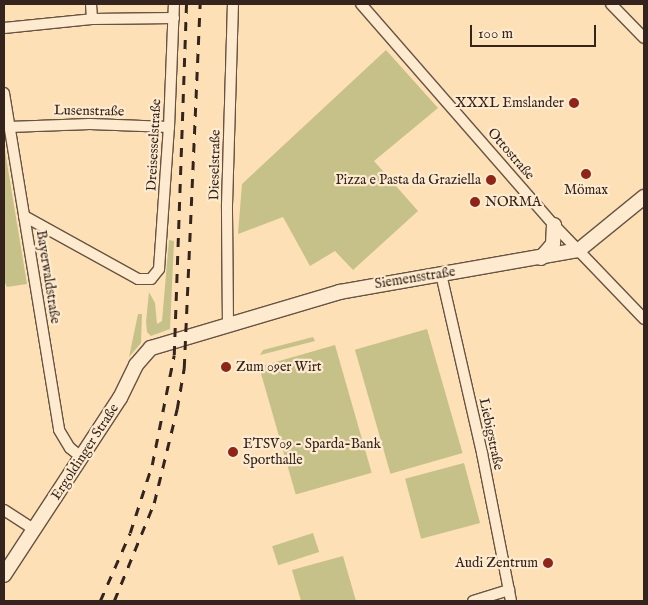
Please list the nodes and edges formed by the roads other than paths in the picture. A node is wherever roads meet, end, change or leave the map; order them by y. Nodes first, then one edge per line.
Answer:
1 (91, 4) edge
2 (174, 4) edge
3 (233, 4) edge
4 (361, 4) edge
5 (611, 4) edge
6 (174, 18) junction
7 (92, 19) junction
8 (4, 28) edge
9 (644, 38) edge
10 (4, 93) edge
11 (9, 126) junction
12 (170, 127) junction
13 (644, 196) edge
14 (24, 216) junction
15 (554, 225) junction
16 (579, 250) junction
17 (541, 258) junction
18 (441, 274) junction
19 (644, 319) edge
20 (228, 326) junction
21 (173, 340) joint
22 (81, 457) junction
23 (4, 510) edge
24 (34, 529) junction
25 (5, 570) edge
26 (508, 590) junction
27 (474, 601) edge
28 (511, 601) edge

1 - 7 street
2 - 6 street, Dreisesselstraße
3 - 20 street, Dieselstraße
4 - 15 street, Ottostraße
5 - 9 street
6 - 7 street
6 - 12 street, Dreisesselstraße
7 - 8 street
10 - 11 street, Bayerwaldstraße
11 - 12 street, Lusenstraße
11 - 14 street, Bayerwaldstraße
12 - 14 street, Dreisesselstraße
13 - 16 main road, Siemensstraße
14 - 22 street, Bayerwaldstraße
15 - 16 street, Ottostraße
15 - 17 main road
16 - 17 main road, Siemensstraße
16 - 19 street, Ottostraße
17 - 18 main road, Siemensstraße
18 - 20 main road, Siemensstraße
18 - 26 street, Liebigstraße
20 - 21 main road, Siemensstraße
21 - 22 main road, Ergoldinger Straße
22 - 24 main road, Ergoldinger Straße
23 - 24 street
24 - 25 main road, Ergoldinger Straße
26 - 27 street
26 - 28 street, Liebigstraße

